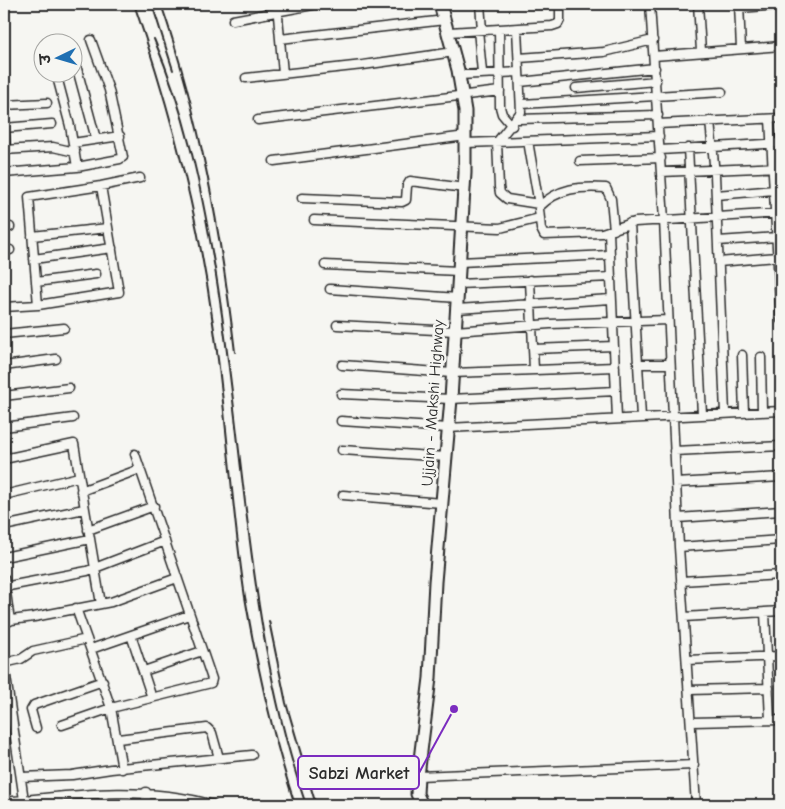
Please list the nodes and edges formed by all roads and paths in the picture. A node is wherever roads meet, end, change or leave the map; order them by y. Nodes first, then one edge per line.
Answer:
1 (277, 4) edge
2 (318, 4) edge
3 (440, 4) edge
4 (480, 4) edge
5 (560, 4) edge
6 (650, 4) edge
7 (698, 4) edge
8 (781, 5) edge
9 (739, 6) edge
10 (278, 13) junction
11 (233, 20) dead end
12 (445, 20) junction
13 (517, 28) junction
14 (499, 29) junction
15 (480, 30) junction
16 (449, 32) junction
17 (280, 39) junction
18 (91, 40) dead end
19 (653, 40) junction
20 (781, 46) edge
21 (741, 49) junction
22 (701, 51) junction
23 (454, 52) junction
24 (654, 56) junction
25 (519, 58) junction
26 (655, 68) junction
27 (482, 72) junction
28 (500, 72) junction
29 (519, 72) junction
30 (283, 74) junction
31 (459, 75) junction
32 (246, 78) dead end
33 (656, 81) junction
34 (58, 82) edge
35 (81, 82) edge
36 (520, 82) junction
37 (576, 88) dead end
38 (500, 91) junction
39 (722, 92) dead end
40 (462, 94) junction
41 (657, 97) junction
42 (47, 103) dead end
43 (522, 104) junction
44 (4, 105) edge
45 (658, 115) junction
46 (770, 118) junction
47 (781, 118) edge
48 (518, 119) junction
49 (258, 120) dead end
50 (710, 121) junction
51 (52, 124) dead end
52 (658, 124) junction
53 (512, 126) junction
54 (4, 127) edge
55 (120, 136) junction
56 (659, 136) junction
57 (96, 139) junction
58 (466, 139) junction
59 (528, 141) junction
60 (497, 142) junction
61 (73, 143) junction
62 (781, 143) edge
63 (772, 144) junction
64 (712, 147) junction
65 (688, 148) junction
66 (5, 150) edge
67 (75, 152) junction
68 (660, 154) junction
69 (274, 161) dead end
70 (580, 161) dead end
71 (77, 167) junction
72 (778, 168) edge
73 (714, 169) junction
74 (689, 171) junction
75 (661, 172) junction
76 (4, 173) edge
77 (140, 178) dead end
78 (101, 186) junction
79 (465, 188) junction
80 (775, 190) junction
81 (716, 194) junction
82 (302, 198) dead end
83 (539, 206) junction
84 (779, 213) edge
85 (540, 218) junction
86 (716, 218) junction
87 (692, 219) junction
88 (314, 220) dead end
89 (664, 220) junction
90 (630, 223) junction
91 (108, 228) junction
92 (462, 228) junction
93 (611, 231) junction
94 (32, 236) junction
95 (777, 236) junction
96 (718, 241) junction
97 (112, 248) junction
98 (609, 255) junction
99 (777, 257) junction
100 (34, 259) junction
101 (719, 262) junction
102 (325, 265) dead end
103 (459, 266) junction
104 (96, 274) dead end
105 (611, 277) junction
106 (530, 280) junction
107 (36, 282) junction
108 (459, 284) junction
109 (330, 289) dead end
110 (611, 299) junction
111 (457, 304) junction
112 (531, 304) junction
113 (38, 305) junction
114 (4, 307) edge
115 (668, 320) junction
116 (781, 320) edge
117 (635, 321) junction
118 (613, 322) junction
119 (336, 325) dead end
120 (532, 325) junction
121 (64, 328) dead end
122 (455, 331) junction
123 (4, 334) edge
124 (614, 346) junction
125 (533, 349) junction
126 (742, 355) dead end
127 (761, 357) dead end
128 (56, 359) dead end
129 (638, 364) junction
130 (670, 364) junction
131 (342, 365) dead end
132 (4, 366) edge
133 (615, 367) junction
134 (534, 370) junction
135 (452, 373) junction
136 (69, 388) dead end
137 (616, 391) junction
138 (341, 394) dead end
139 (4, 396) edge
140 (451, 399) junction
141 (781, 411) edge
142 (762, 412) junction
143 (744, 413) junction
144 (702, 414) junction
145 (726, 414) junction
146 (672, 415) junction
147 (641, 417) junction
148 (73, 418) dead end
149 (617, 418) junction
150 (341, 421) dead end
151 (4, 427) edge
152 (448, 428) junction
153 (4, 438) edge
154 (781, 446) edge
155 (342, 450) dead end
156 (674, 451) junction
157 (135, 454) dead end
158 (446, 457) junction
159 (5, 459) edge
160 (140, 469) junction
161 (80, 477) junction
162 (781, 477) edge
163 (676, 483) junction
164 (81, 491) junction
165 (4, 495) edge
166 (343, 495) dead end
167 (442, 503) junction
168 (154, 506) junction
169 (84, 509) junction
170 (781, 511) edge
171 (678, 518) junction
172 (4, 526) edge
173 (88, 530) junction
174 (90, 539) junction
175 (781, 540) edge
176 (166, 542) junction
177 (679, 547) junction
178 (4, 557) edge
179 (95, 568) junction
180 (781, 575) edge
181 (4, 578) edge
182 (177, 578) junction
183 (682, 581) junction
184 (5, 587) edge
185 (101, 604) junction
186 (76, 608) junction
187 (781, 611) edge
188 (765, 612) junction
189 (189, 614) junction
190 (684, 616) junction
191 (7, 621) edge
192 (131, 635) junction
193 (87, 639) junction
194 (91, 649) junction
195 (202, 650) junction
196 (781, 656) edge
197 (768, 658) junction
198 (687, 660) junction
199 (4, 663) edge
200 (144, 671) junction
201 (103, 681) junction
202 (769, 688) junction
203 (689, 690) junction
204 (152, 698) junction
205 (111, 708) junction
206 (8, 716) edge
207 (770, 720) junction
208 (781, 720) edge
209 (692, 722) junction
210 (62, 725) dead end
211 (36, 728) dead end
212 (118, 739) junction
213 (252, 756) dead end
214 (219, 758) junction
215 (694, 766) junction
216 (122, 769) junction
217 (21, 776) junction
218 (418, 776) junction
219 (146, 792) junction
220 (102, 795) junction
221 (24, 800) junction
222 (4, 802) edge
223 (38, 802) edge
224 (188, 802) edge
225 (104, 805) edge
226 (146, 805) edge
227 (213, 805) edge
228 (422, 805) edge
229 (696, 805) edge

1 - 10 street
2 - 10 street
3 - 12 main road, Ujjain - Makshi Highway
4 - 15 street
5 - 13 street
6 - 19 street
7 - 22 street
8 - 9 street
9 - 21 street
10 - 11 street
10 - 17 street
12 - 16 main road, Ujjain - Makshi Highway
12 - 17 street
13 - 14 street
13 - 25 street
14 - 15 street
14 - 28 street
15 - 16 street
15 - 27 street
16 - 23 main road, Ujjain - Makshi Highway
17 - 30 street
18 - 55 street
19 - 24 street
19 - 25 street
20 - 21 street
21 - 22 street
22 - 24 street
23 - 30 street
23 - 31 main road, Ujjain - Makshi Highway
24 - 26 street
25 - 29 street
26 - 33 street
26 - 36 street
27 - 28 street
27 - 31 street
28 - 29 street
28 - 38 street
29 - 36 street
30 - 32 street
31 - 40 main road, Ujjain - Makshi Highway
33 - 37 street
33 - 41 street
34 - 61 street
35 - 57 street
36 - 43 street
38 - 40 street
38 - 53 street
39 - 41 street
40 - 49 street
40 - 58 main road, Ujjain - Makshi Highway
41 - 43 street
41 - 45 street
42 - 44 street
43 - 48 street
45 - 48 street
45 - 52 street
46 - 47 street
46 - 50 street
46 - 63 street
48 - 53 street
50 - 52 street
50 - 64 street
51 - 54 street
52 - 56 street
53 - 60 street
54 - 66 street
55 - 57 street
55 - 71 street
56 - 59 street
56 - 68 street
57 - 61 street
58 - 60 street
58 - 69 street
58 - 79 main road, Ujjain - Makshi Highway
59 - 60 street
59 - 83 street
60 - 83 street
61 - 67 street
62 - 63 street
63 - 64 street
63 - 72 street
64 - 65 street
64 - 73 street
65 - 68 street
65 - 74 street
66 - 67 street
67 - 71 street
68 - 70 street
68 - 75 street
71 - 76 street
72 - 73 street
72 - 80 street
73 - 74 street
73 - 81 street
74 - 75 street
74 - 87 street
75 - 89 street
77 - 78 street
78 - 91 street
78 - 94 street
79 - 82 street
79 - 92 main road, Ujjain - Makshi Highway
80 - 81 street
80 - 84 street
81 - 86 street
83 - 85 street
83 - 93 street
84 - 86 street
84 - 95 street
85 - 92 street
85 - 93 street
86 - 87 street
86 - 96 street
87 - 89 street
87 - 144 street
88 - 92 street
89 - 90 street
89 - 115 street
90 - 93 street
90 - 117 street
91 - 94 street
91 - 97 street
92 - 103 main road, Ujjain - Makshi Highway
93 - 98 street
94 - 100 street
95 - 96 street
95 - 99 street
96 - 101 street
97 - 100 street
97 - 113 street
98 - 103 street
98 - 105 street
99 - 101 street
99 - 116 street
100 - 107 street
101 - 145 street
102 - 103 street
103 - 108 main road, Ujjain - Makshi Highway
104 - 107 street
105 - 106 street
105 - 110 street
106 - 108 street
106 - 112 street
107 - 113 street
108 - 111 main road, Ujjain - Makshi Highway
109 - 111 street
110 - 112 street
110 - 118 street
111 - 112 street
111 - 122 main road, Ujjain - Makshi Highway
112 - 120 street
113 - 114 street
115 - 117 street
115 - 130 street
117 - 118 street
117 - 129 street
118 - 120 street
118 - 124 street
119 - 122 street
120 - 122 street
120 - 125 street
121 - 123 street
122 - 135 main road, Ujjain - Makshi Highway
124 - 125 street
124 - 133 street
125 - 134 street
126 - 143 street
127 - 142 street
128 - 132 street
129 - 130 street
129 - 147 street
130 - 146 street
131 - 135 street
133 - 134 street
133 - 137 street
134 - 135 street
135 - 140 main road, Ujjain - Makshi Highway
136 - 139 street
137 - 140 street
137 - 149 street
138 - 140 street
140 - 152 main road, Ujjain - Makshi Highway
141 - 142 street
142 - 143 street
143 - 145 street
144 - 145 street
144 - 146 street
146 - 147 street
146 - 156 street
147 - 149 street
148 - 151 street
149 - 152 street
150 - 152 street
152 - 158 main road, Ujjain - Makshi Highway
153 - 159 street
154 - 156 street
155 - 158 street
156 - 163 street
157 - 160 street
158 - 167 main road, Ujjain - Makshi Highway
159 - 161 street
160 - 164 street
160 - 168 street
161 - 164 street
161 - 165 street
162 - 163 street
163 - 171 street
164 - 169 street
166 - 167 street
167 - 218 main road, Ujjain - Makshi Highway
168 - 173 street
168 - 176 street
169 - 172 street
169 - 173 street
170 - 171 street
171 - 177 street
173 - 174 street
174 - 178 street
174 - 179 street
175 - 177 street
176 - 179 street
176 - 182 street
177 - 183 street
179 - 184 street
179 - 185 street
180 - 183 street
181 - 184 street
182 - 185 street
182 - 189 street
183 - 190 street
184 - 191 street
185 - 186 street
186 - 191 street
186 - 193 street
187 - 188 street
188 - 190 street
188 - 197 street
189 - 192 street
189 - 195 street
190 - 198 street
192 - 194 street
192 - 200 street
193 - 194 street
193 - 199 street
194 - 201 street
195 - 200 street
195 - 204 street
196 - 197 street
197 - 198 street
197 - 202 street
198 - 203 street
199 - 206 street
200 - 204 street
201 - 205 street
201 - 211 street
202 - 203 street
202 - 207 street
203 - 209 street
204 - 205 street
205 - 210 street
205 - 212 street
206 - 217 street
207 - 208 street
207 - 209 street
209 - 215 street
212 - 214 street
212 - 216 street
213 - 214 street
214 - 216 street
215 - 218 street
215 - 229 street
216 - 217 street
217 - 221 street
218 - 228 main road, Ujjain - Makshi Highway
219 - 220 street
219 - 224 street
219 - 226 street
220 - 223 street
220 - 225 street
221 - 222 street
221 - 223 street
224 - 227 street

